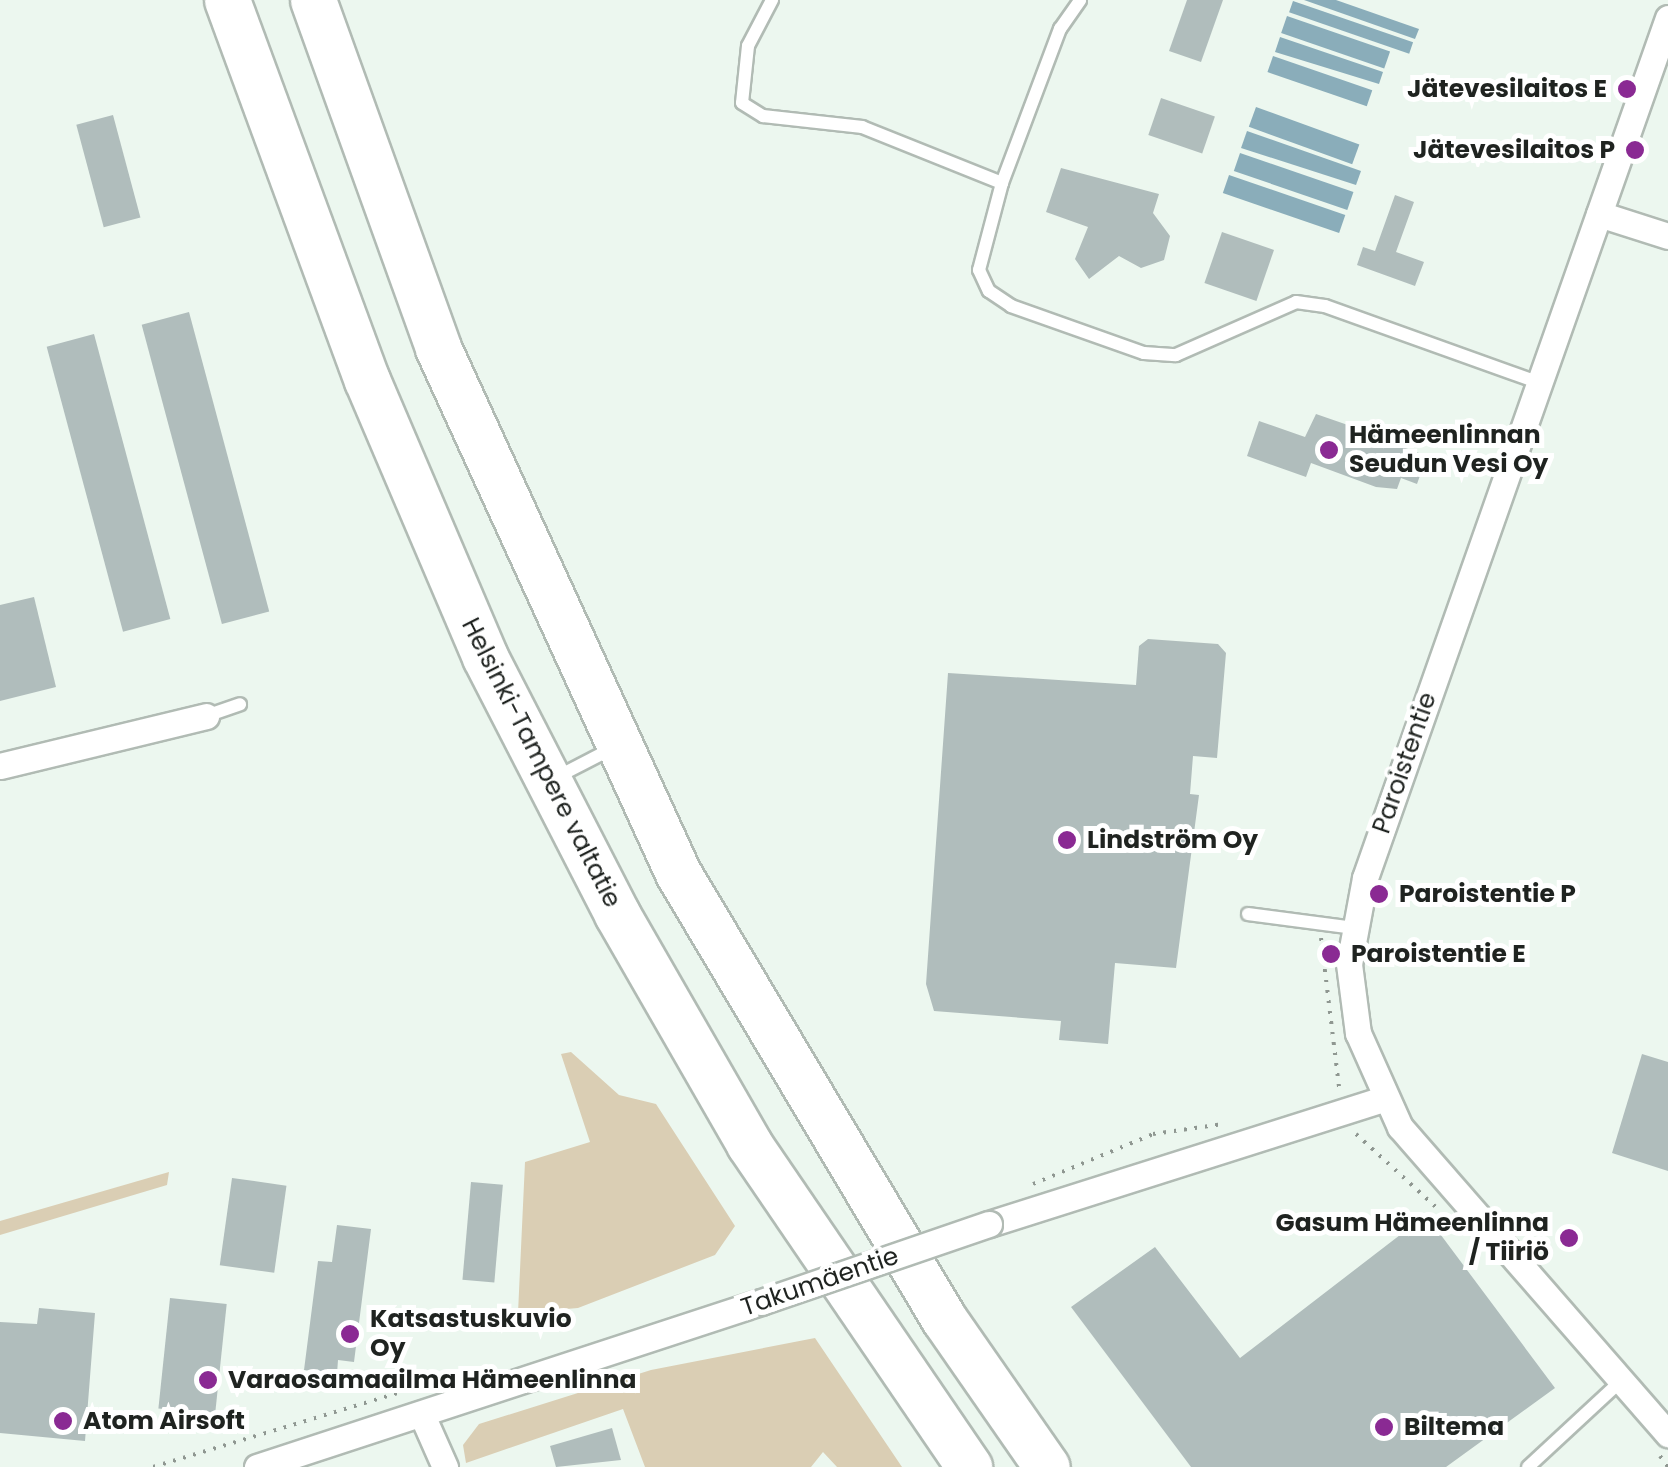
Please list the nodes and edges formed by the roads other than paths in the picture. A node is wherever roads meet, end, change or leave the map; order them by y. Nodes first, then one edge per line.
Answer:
1 (226, 0) edge
2 (313, 0) edge
3 (772, 0) edge
4 (1080, 0) edge
5 (1668, 18) edge
6 (1002, 183) junction
7 (1599, 214) junction
8 (1668, 236) edge
9 (1540, 383) junction
10 (240, 704) dead end
11 (206, 716) joint
12 (618, 746) junction
13 (0, 766) edge
14 (548, 781) junction
15 (1248, 914) dead end
16 (1354, 928) junction
17 (1378, 1090) junction
18 (1621, 1381) junction
19 (422, 1414) junction
20 (1668, 1434) edge
21 (257, 1467) edge
22 (444, 1467) edge
23 (970, 1467) edge
24 (1046, 1467) edge
25 (1528, 1467) edge

1 - 14 highway, Helsinki-Tampere valtatie
2 - 12 highway
3 - 6 lane
4 - 6 lane
5 - 7 street, Paroistentie
6 - 9 lane
7 - 8 street
7 - 9 street, Paroistentie
9 - 16 street, Paroistentie
10 - 11 lane
11 - 13 street
12 - 14 lane
12 - 24 highway
14 - 23 highway, Helsinki-Tampere valtatie
15 - 16 lane
16 - 17 street, Paroistentie
17 - 18 street, Paroistentie
17 - 19 street, Takumäentie, bridge
18 - 20 street, Paroistentie
18 - 25 lane
19 - 21 street, Takumäentie
19 - 22 street

